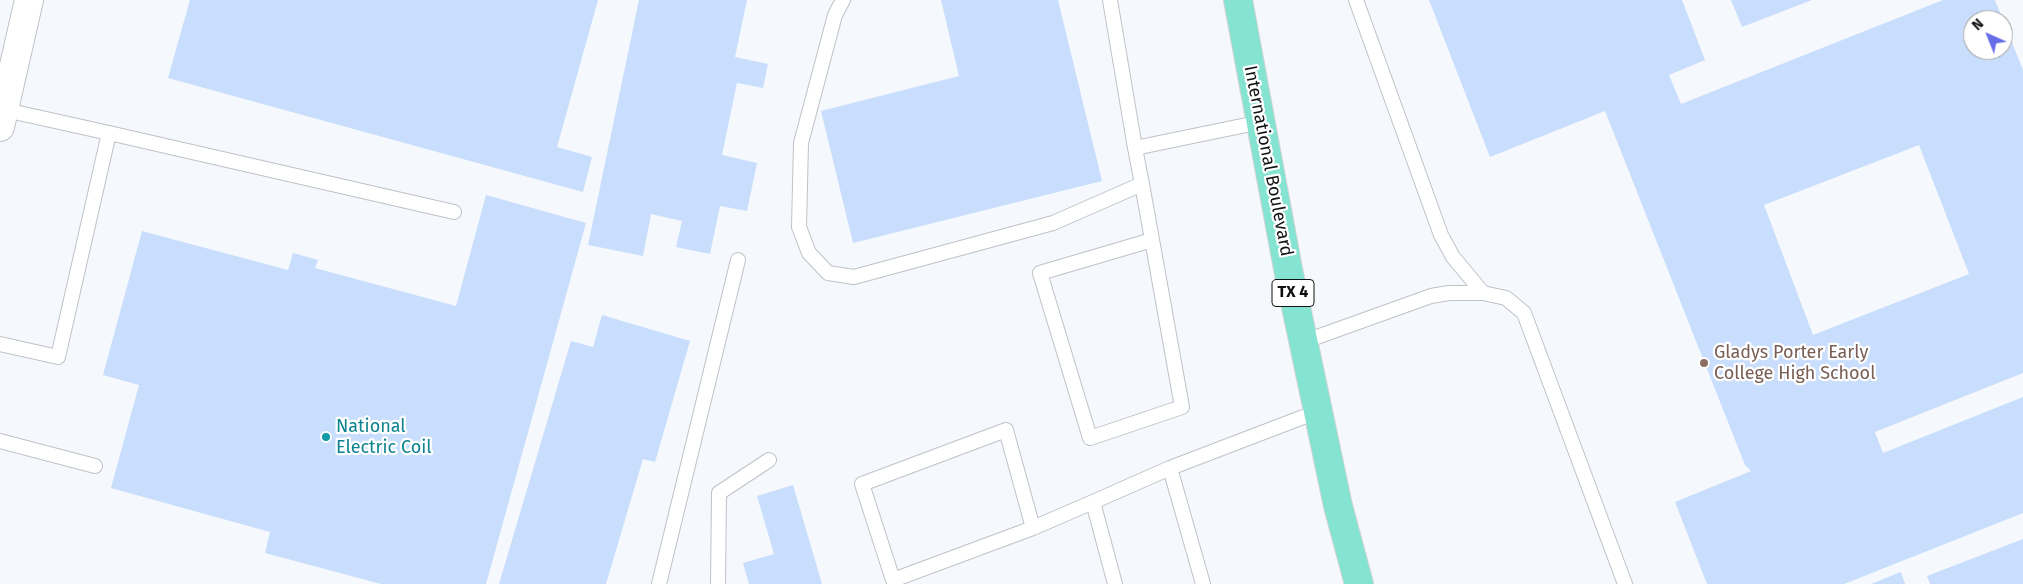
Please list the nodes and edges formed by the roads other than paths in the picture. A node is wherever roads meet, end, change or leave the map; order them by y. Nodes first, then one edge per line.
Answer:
1 (29, 0) edge
2 (842, 0) edge
3 (1110, 0) edge
4 (1238, 0) edge
5 (1356, 0) edge
6 (1, 115) edge
7 (1261, 122) junction
8 (109, 133) junction
9 (1135, 148) junction
10 (1142, 184) junction
11 (454, 212) dead end
12 (1152, 240) junction
13 (738, 260) dead end
14 (1483, 293) junction
15 (1304, 342) junction
16 (0, 344) edge
17 (1319, 411) junction
18 (0, 441) edge
19 (769, 460) dead end
20 (95, 466) dead end
21 (1170, 468) junction
22 (1093, 502) junction
23 (1033, 528) junction
24 (659, 584) edge
25 (718, 584) edge
26 (1115, 584) edge
27 (1203, 584) edge
28 (1359, 584) edge
29 (1625, 584) edge

1 - 6 street
2 - 10 lane
3 - 9 lane
4 - 7 main road, International Boulevard / TX 4
5 - 14 lane
6 - 8 lane
7 - 9 lane
7 - 15 main road, International Boulevard / TX 4
8 - 11 lane
8 - 16 lane
9 - 10 lane
10 - 12 lane
12 - 12 lane
13 - 24 lane
14 - 15 lane
14 - 29 lane
15 - 17 main road, International Boulevard / TX 4
17 - 21 lane
17 - 28 main road, International Boulevard / TX 4
18 - 20 lane
19 - 25 lane
21 - 22 lane
21 - 27 lane
22 - 23 lane
22 - 26 lane
23 - 23 lane

